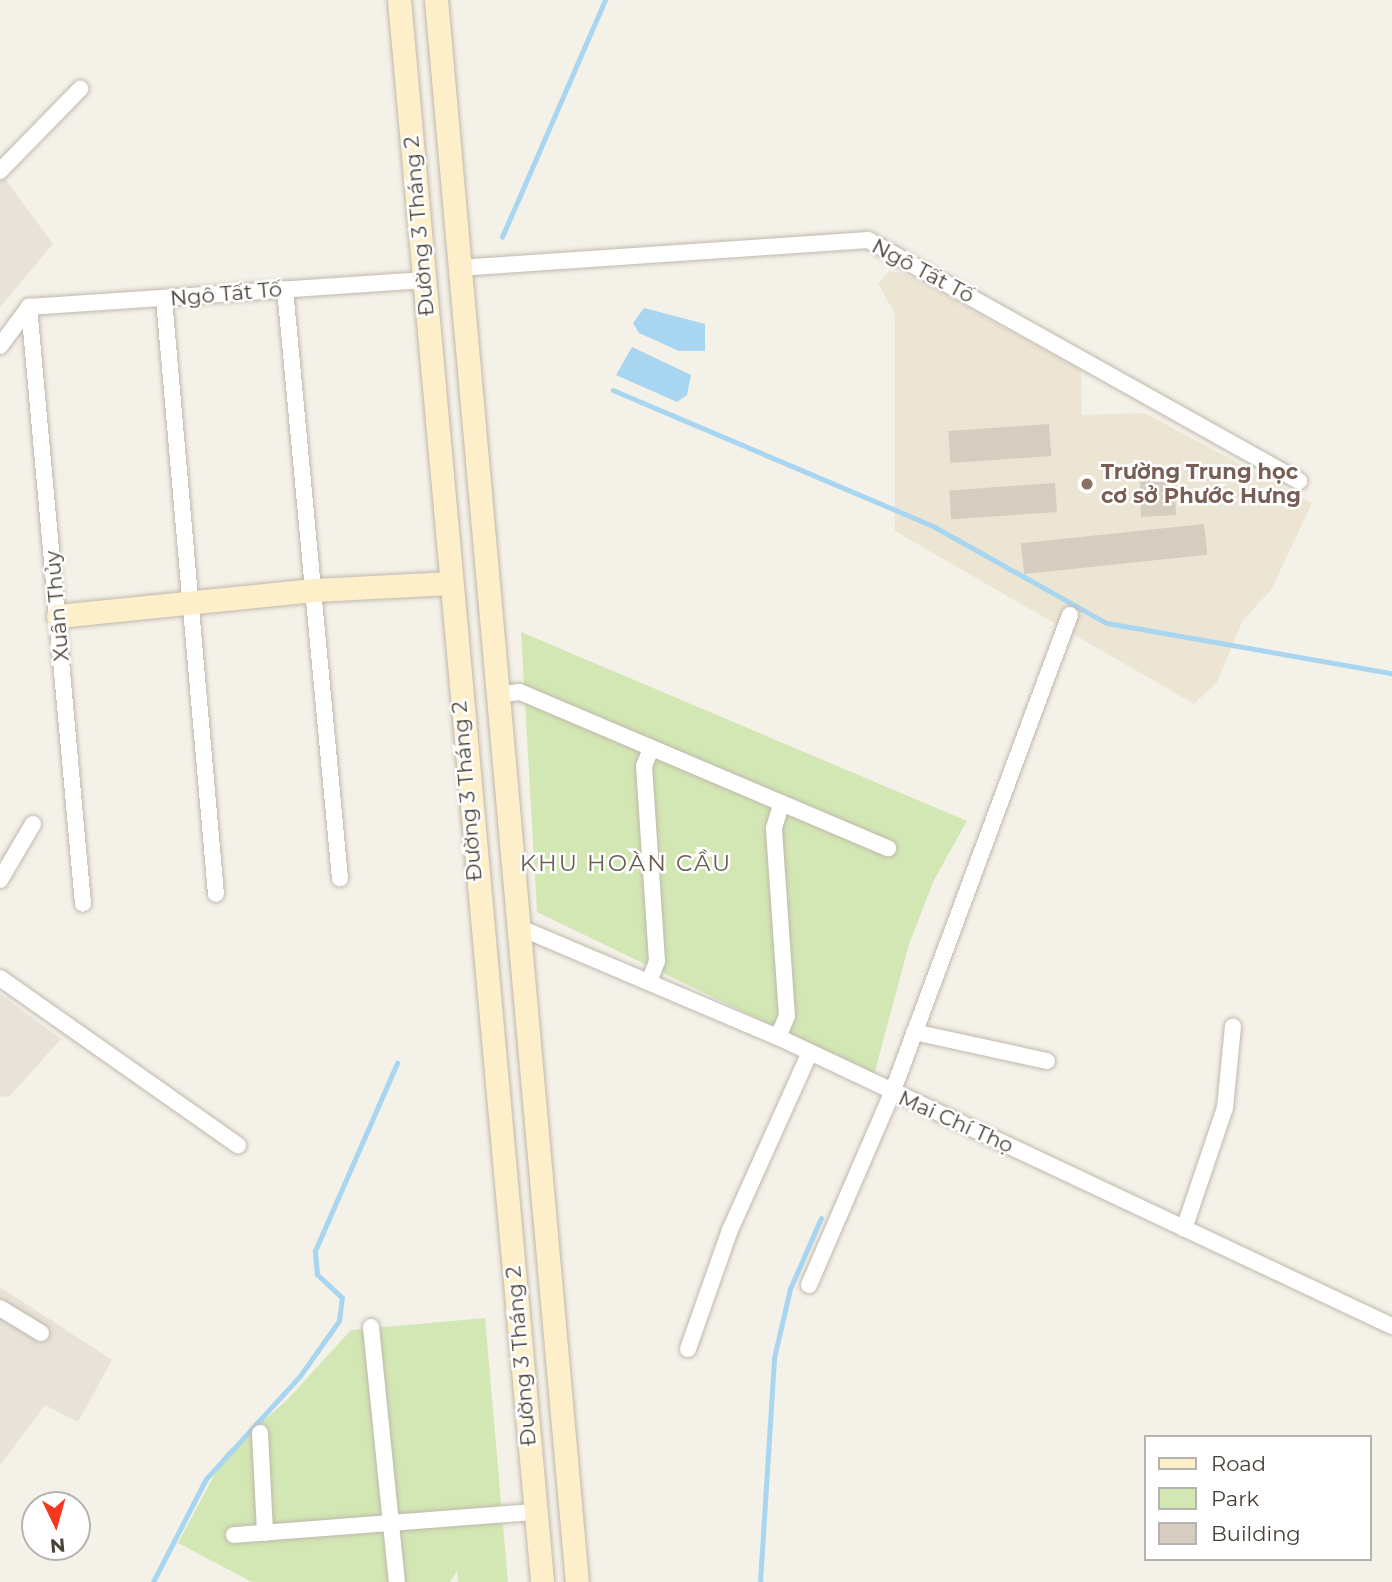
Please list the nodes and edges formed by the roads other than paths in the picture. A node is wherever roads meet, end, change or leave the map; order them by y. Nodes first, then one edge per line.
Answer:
1 (399, 0) edge
2 (436, 0) edge
3 (80, 89) dead end
4 (0, 171) edge
5 (459, 268) junction
6 (424, 280) junction
7 (285, 289) junction
8 (164, 299) junction
9 (29, 307) junction
10 (0, 346) edge
11 (1300, 481) dead end
12 (451, 583) junction
13 (314, 590) junction
14 (188, 603) junction
15 (1070, 615) dead end
16 (58, 617) junction
17 (495, 695) junction
18 (651, 749) junction
19 (781, 805) junction
20 (33, 824) dead end
21 (888, 848) dead end
22 (340, 878) dead end
23 (0, 880) edge
24 (216, 894) dead end
25 (83, 904) dead end
26 (516, 926) junction
27 (0, 978) edge
28 (649, 982) junction
29 (1233, 1026) dead end
30 (914, 1032) junction
31 (778, 1037) junction
32 (809, 1054) junction
33 (1047, 1061) dead end
34 (892, 1093) junction
35 (238, 1144) dead end
36 (545, 1191) junction
37 (507, 1196) junction
38 (1184, 1229) junction
39 (809, 1285) dead end
40 (0, 1308) edge
41 (1392, 1326) edge
42 (371, 1327) dead end
43 (41, 1334) dead end
44 (688, 1349) dead end
45 (260, 1433) dead end
46 (536, 1512) junction
47 (391, 1523) junction
48 (265, 1533) junction
49 (234, 1535) dead end
50 (397, 1582) edge
51 (542, 1582) edge
52 (577, 1582) edge

1 - 6 main road, Đường 3 Tháng 2
2 - 5 main road, Đường 3 Tháng 2
3 - 4 street
5 - 11 street, Ngô Tất Tố
5 - 17 main road, Đường 3 Tháng 2
6 - 7 street, Ngô Tất Tố
6 - 12 main road, Đường 3 Tháng 2
7 - 8 street, Ngô Tất Tố
7 - 13 street
8 - 9 street, Ngô Tất Tố
8 - 14 street
9 - 10 street
9 - 16 street, Xuân Thủy
12 - 13 main road
12 - 37 main road, Đường 3 Tháng 2
13 - 14 main road
13 - 22 street
14 - 16 main road
14 - 24 street
15 - 30 street
16 - 25 street, Xuân Thủy
17 - 18 street
17 - 26 main road, Đường 3 Tháng 2
18 - 19 street
18 - 28 street
19 - 21 street
19 - 31 street
20 - 23 street
26 - 28 street, Mai Chí Thọ
26 - 36 main road, Đường 3 Tháng 2
27 - 35 street
28 - 31 street, Mai Chí Thọ
29 - 38 street
30 - 33 street
30 - 34 street
31 - 32 street, Mai Chí Thọ
32 - 34 street, Mai Chí Thọ
32 - 44 street
34 - 38 street, Mai Chí Thọ
34 - 39 street
36 - 37 main road
36 - 52 main road, Đường 3 Tháng 2
37 - 46 main road, Đường 3 Tháng 2
38 - 41 street, Mai Chí Thọ
40 - 43 street
42 - 47 street
45 - 48 street
46 - 47 street
46 - 51 main road, Đường 3 Tháng 2
47 - 48 street
47 - 50 street
48 - 49 street

